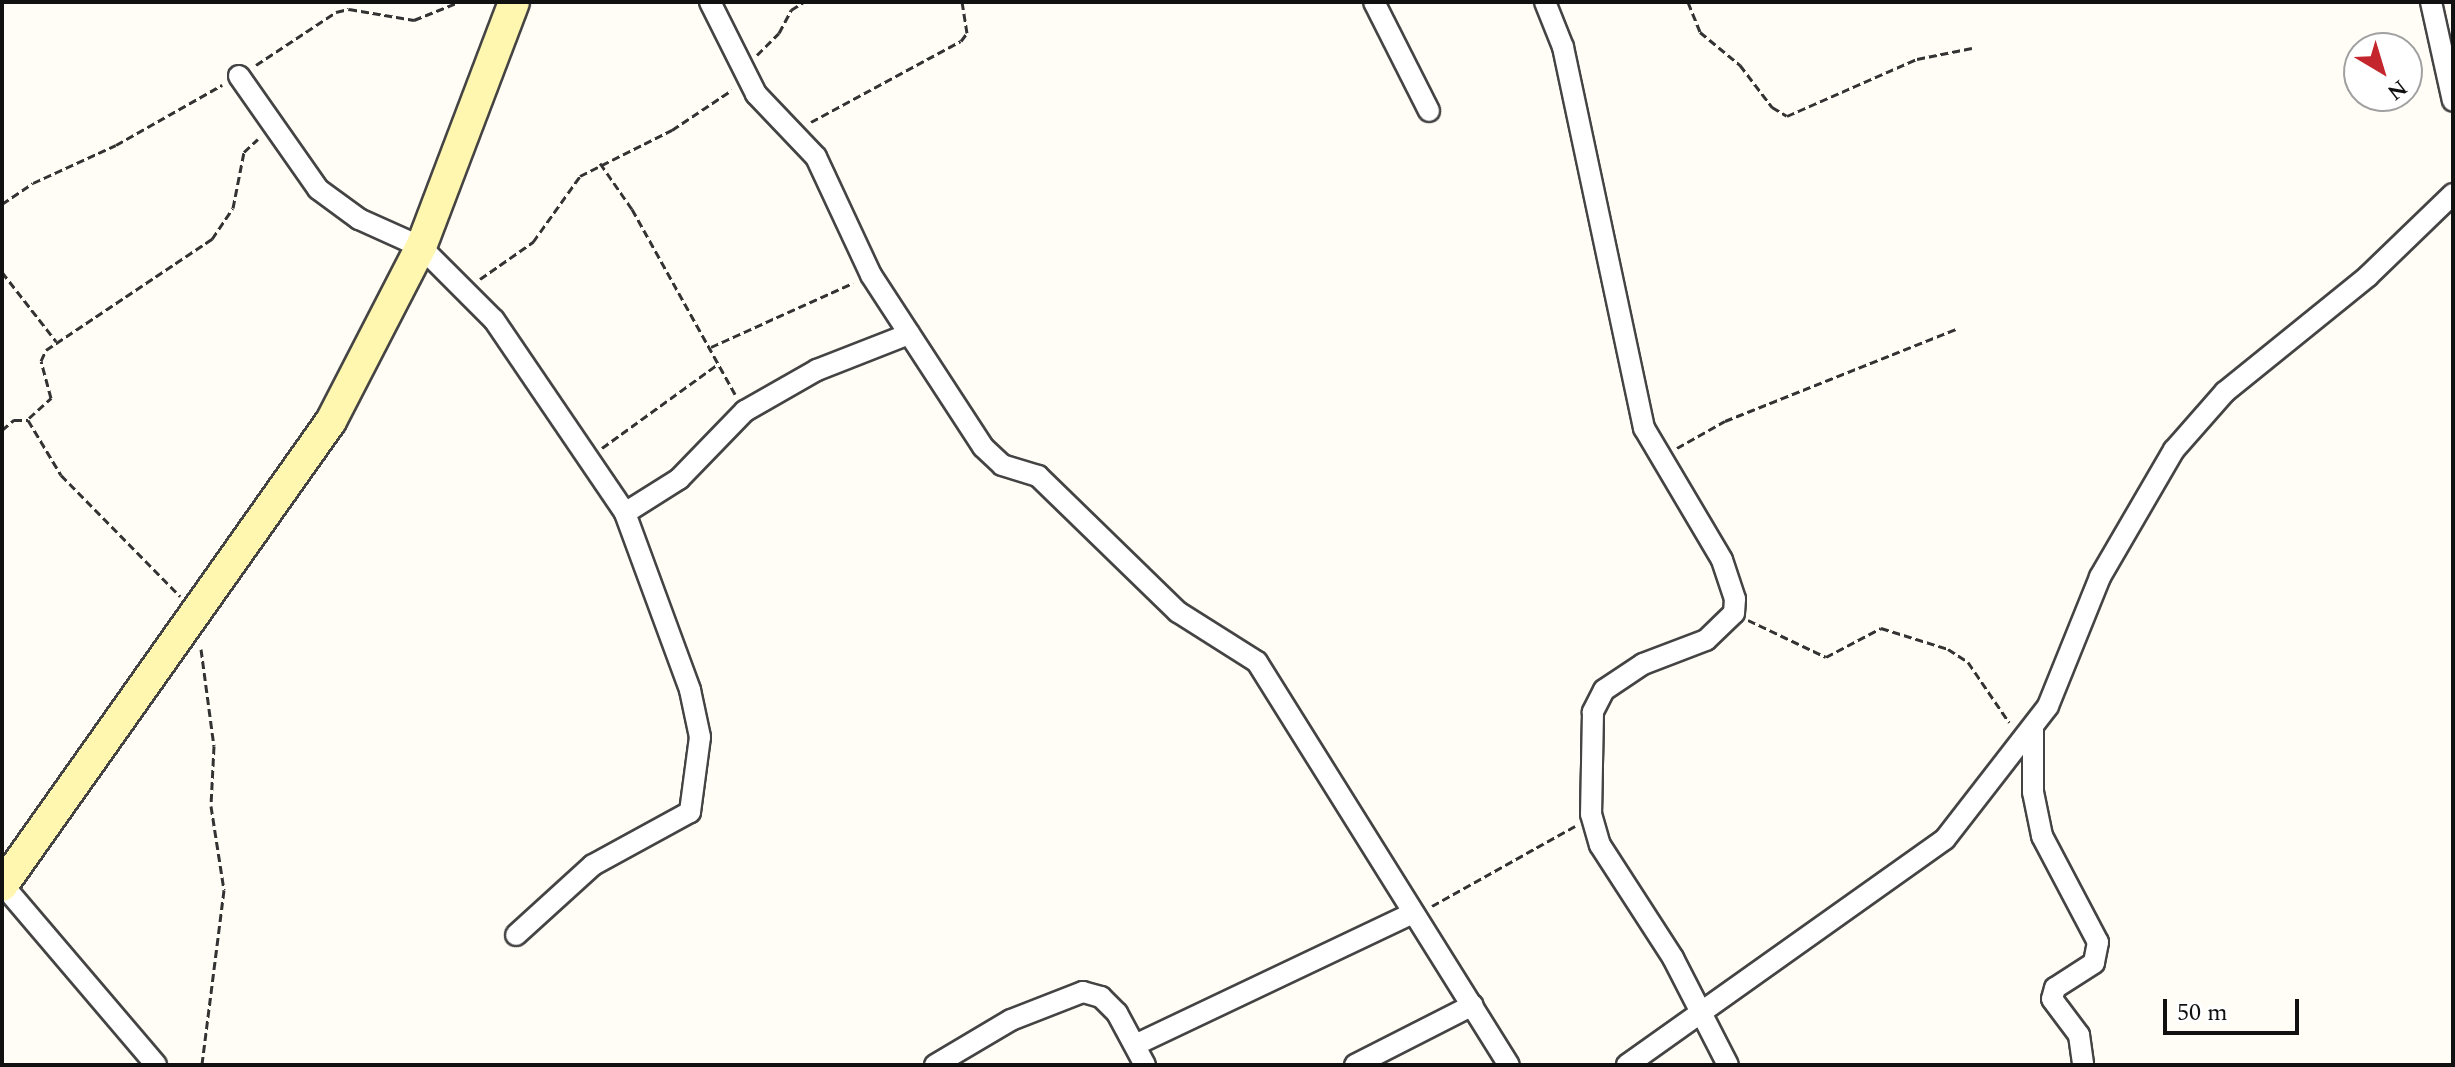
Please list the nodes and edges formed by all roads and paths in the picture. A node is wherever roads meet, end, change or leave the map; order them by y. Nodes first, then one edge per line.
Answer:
1 (514, 2) edge
2 (710, 2) edge
3 (804, 2) edge
4 (962, 2) edge
5 (1374, 2) edge
6 (1545, 2) edge
7 (1688, 2) edge
8 (2431, 2) edge
9 (1972, 48) dead end
10 (745, 75) junction
11 (239, 76) dead end
12 (2453, 101) edge
13 (1429, 111) dead end
14 (275, 128) junction
15 (794, 131) junction
16 (600, 163) junction
17 (2453, 194) edge
18 (421, 247) junction
19 (2, 272) edge
20 (871, 275) junction
21 (468, 290) junction
22 (1956, 329) dead end
23 (909, 334) junction
24 (56, 341) junction
25 (710, 347) junction
26 (718, 364) junction
27 (745, 411) junction
28 (28, 420) junction
29 (2, 430) edge
30 (1659, 457) junction
31 (587, 459) junction
32 (625, 513) junction
33 (196, 612) junction
34 (1734, 613) junction
35 (2027, 735) junction
36 (1591, 814) junction
37 (2, 886) edge
38 (1411, 914) junction
39 (516, 935) dead end
40 (1473, 1005) junction
41 (1704, 1011) junction
42 (1135, 1045) junction
43 (2088, 1061) edge
44 (156, 1065) edge
45 (202, 1065) edge
46 (935, 1065) edge
47 (1145, 1065) edge
48 (1355, 1065) edge
49 (1509, 1065) edge
50 (1627, 1065) edge
51 (1728, 1065) edge

1 - 18 street
2 - 10 street
3 - 10 path
4 - 15 path
5 - 13 street
6 - 30 street
7 - 9 path
8 - 12 street
10 - 15 street
10 - 16 path
11 - 14 street
14 - 18 street
14 - 24 path
15 - 20 street
16 - 21 path
16 - 25 path
17 - 35 street
18 - 21 street
18 - 33 street
19 - 24 path
20 - 23 street
20 - 25 path
21 - 31 street
22 - 30 path
23 - 27 street
23 - 38 street
24 - 28 path
25 - 26 path
26 - 27 path
26 - 31 path
27 - 32 street
28 - 29 path
28 - 33 path
30 - 34 street
31 - 32 street
32 - 39 street
33 - 37 street
33 - 45 path
34 - 35 path
34 - 36 street
35 - 41 street
35 - 43 street
36 - 38 path
36 - 41 street
37 - 44 street
38 - 40 street
38 - 42 street
40 - 48 street
40 - 49 street
41 - 50 street
41 - 51 street
42 - 46 street
42 - 47 street

